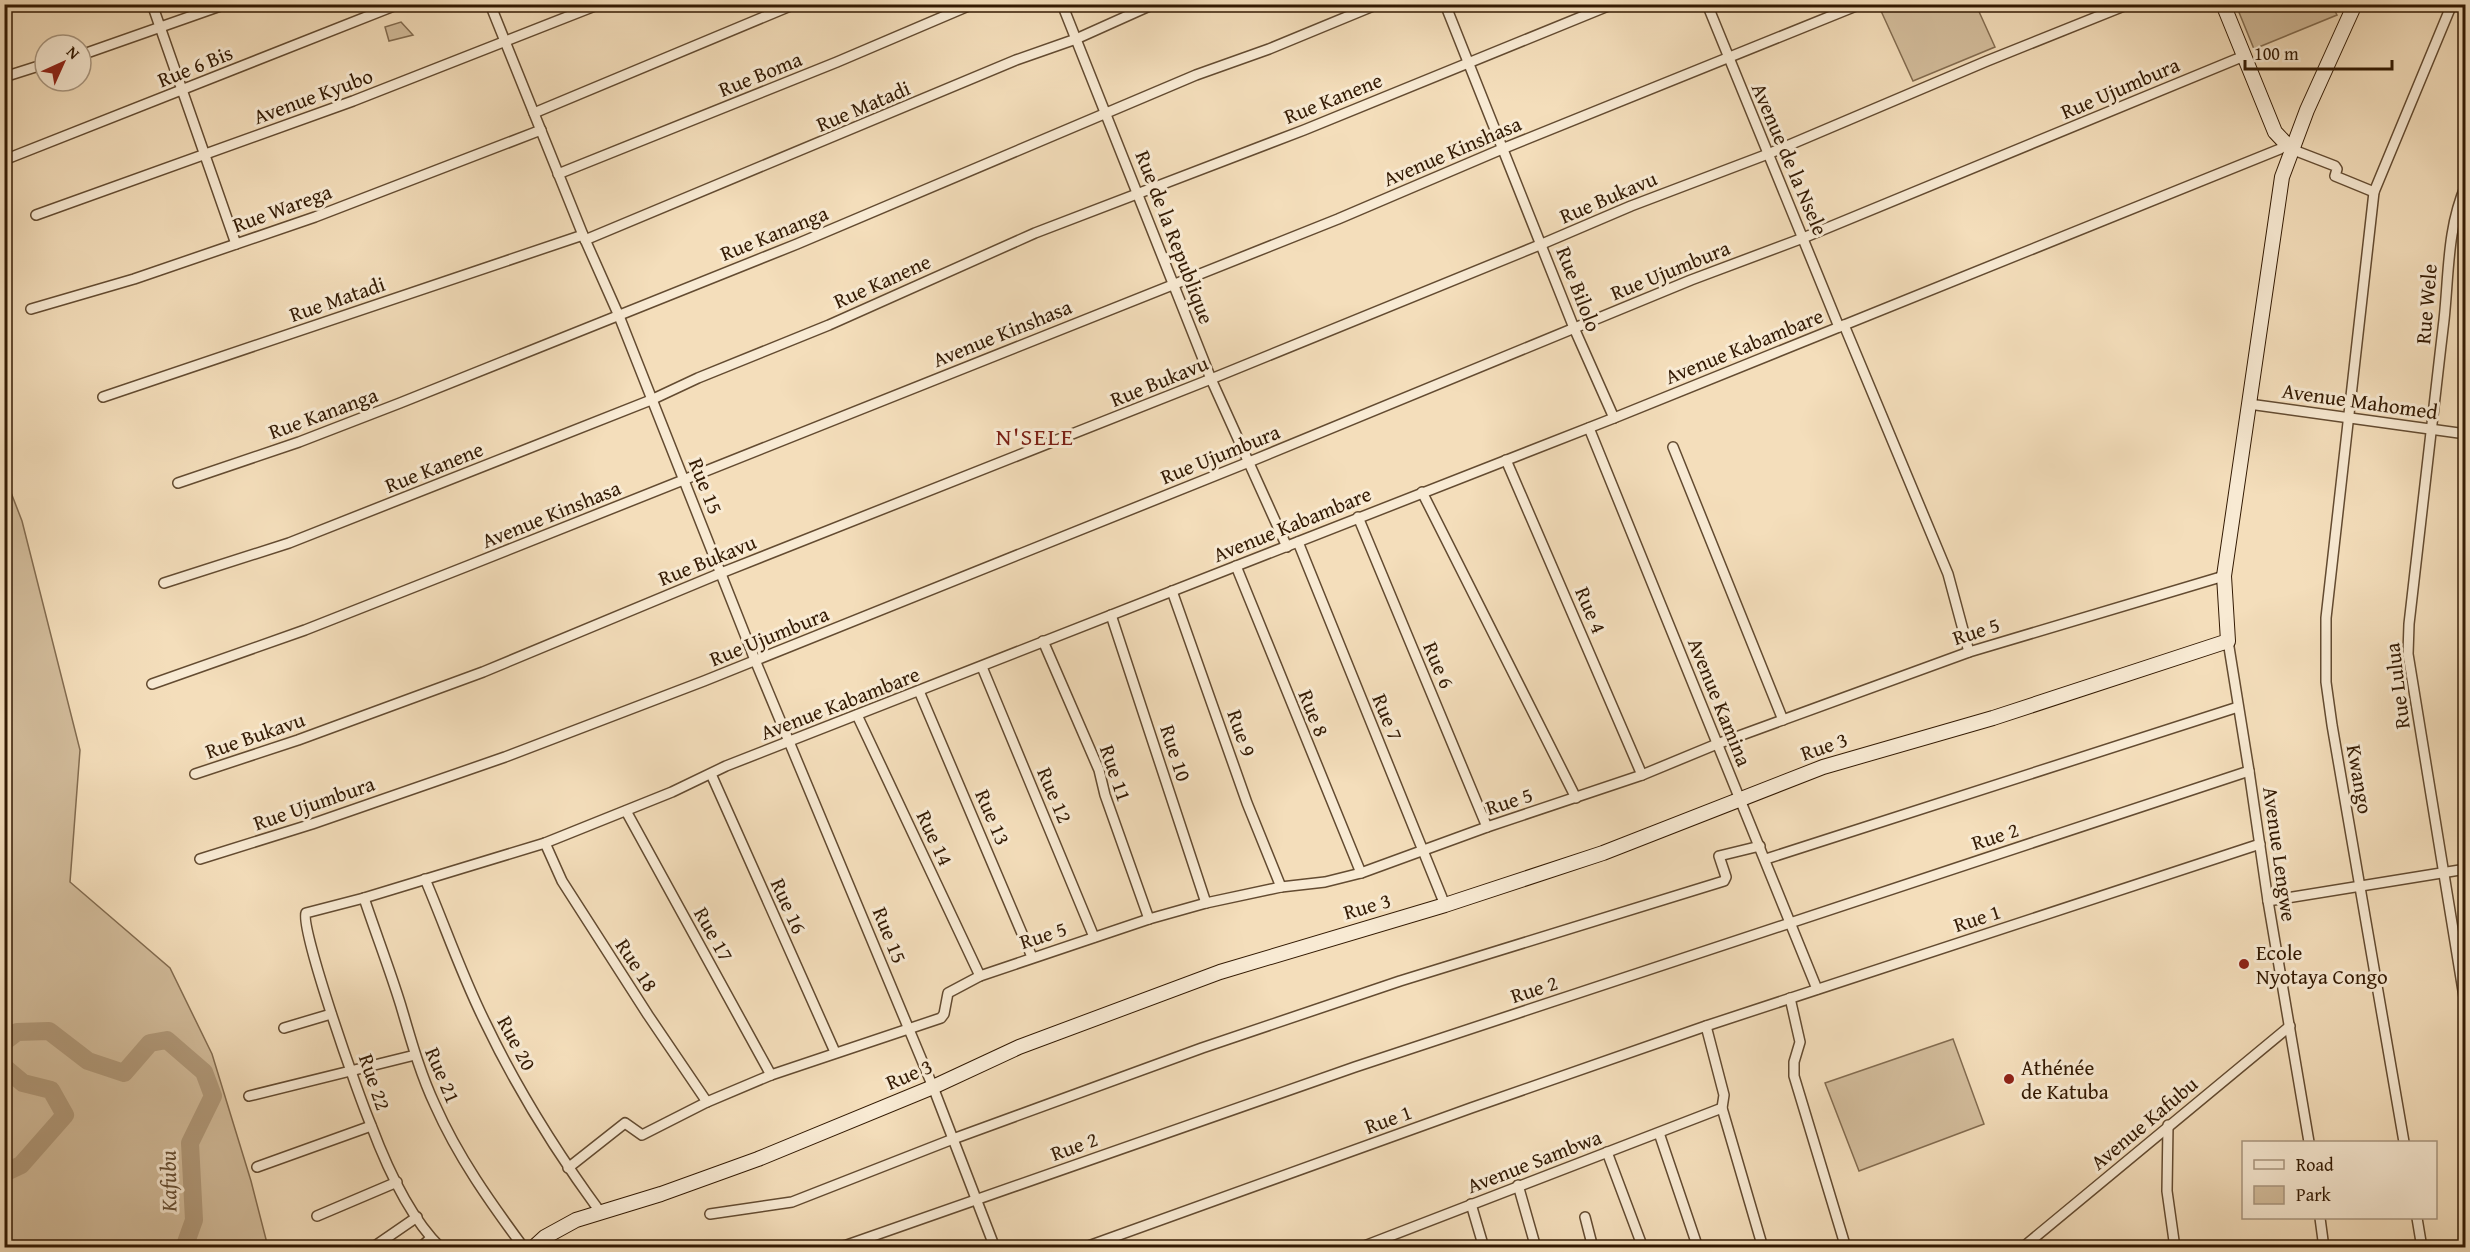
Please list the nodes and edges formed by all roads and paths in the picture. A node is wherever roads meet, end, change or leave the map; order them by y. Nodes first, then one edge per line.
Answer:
1 (152, 4) edge
2 (226, 4) edge
3 (399, 4) edge
4 (490, 4) edge
5 (600, 4) edge
6 (795, 4) edge
7 (973, 4) edge
8 (1062, 4) edge
9 (1154, 4) edge
10 (1378, 4) edge
11 (1445, 4) edge
12 (1612, 4) edge
13 (1707, 4) edge
14 (1861, 4) edge
15 (2129, 4) edge
16 (2223, 4) edge
17 (2355, 4) edge
18 (2451, 4) edge
19 (159, 28) junction
20 (1076, 39) junction
21 (505, 43) junction
22 (93, 51) edge
23 (2244, 56) junction
24 (1728, 59) junction
25 (1468, 62) junction
26 (33, 68) edge
27 (4, 77) edge
28 (182, 91) junction
29 (534, 113) junction
30 (1107, 114) junction
31 (541, 129) junction
32 (2288, 147) junction
33 (1502, 149) junction
34 (205, 154) junction
35 (1768, 154) junction
36 (4, 160) edge
37 (558, 174) junction
38 (2466, 185) edge
39 (2374, 192) junction
40 (1139, 194) junction
41 (36, 215) dead end
42 (584, 237) junction
43 (1803, 238) junction
44 (236, 244) junction
45 (1542, 244) junction
46 (1174, 284) junction
47 (31, 309) dead end
48 (619, 316) junction
49 (1841, 326) junction
50 (1574, 328) junction
51 (1211, 379) junction
52 (103, 397) dead end
53 (651, 400) junction
54 (2249, 404) junction
55 (1614, 418) junction
56 (2350, 419) junction
57 (1589, 428) junction
58 (2431, 429) junction
59 (2466, 434) edge
60 (1673, 447) dead end
61 (1506, 460) junction
62 (1249, 462) junction
63 (684, 479) junction
64 (178, 483) dead end
65 (1422, 492) junction
66 (1358, 517) junction
67 (1298, 542) junction
68 (1287, 547) junction
69 (1236, 566) junction
70 (721, 573) junction
71 (2224, 576) junction
72 (164, 583) dead end
73 (1172, 591) junction
74 (1111, 615) junction
75 (1043, 641) junction
76 (2228, 641) junction
77 (1969, 652) junction
78 (755, 660) junction
79 (982, 667) junction
80 (152, 684) dead end
81 (919, 691) junction
82 (2238, 707) junction
83 (857, 715) junction
84 (1782, 720) junction
85 (791, 742) junction
86 (1717, 744) junction
87 (2249, 771) junction
88 (195, 774) dead end
89 (711, 774) junction
90 (1642, 776) junction
91 (1576, 798) junction
92 (1741, 799) junction
93 (626, 811) junction
94 (1487, 827) junction
95 (545, 843) junction
96 (2260, 844) junction
97 (1760, 846) junction
98 (1422, 850) junction
99 (200, 859) dead end
100 (1766, 859) junction
101 (2466, 869) edge
102 (1360, 873) junction
103 (2443, 873) junction
104 (425, 879) junction
105 (1281, 887) junction
106 (2361, 888) junction
107 (364, 898) junction
108 (2268, 901) junction
109 (1206, 903) junction
110 (1445, 905) junction
111 (304, 915) joint
112 (1149, 919) junction
113 (1791, 922) junction
114 (1094, 937) junction
115 (1032, 957) junction
116 (980, 976) junction
117 (1817, 989) junction
118 (1790, 998) junction
119 (2466, 1009) edge
120 (332, 1014) junction
121 (1706, 1026) junction
122 (2290, 1026) junction
123 (284, 1028) dead end
124 (909, 1030) junction
125 (835, 1052) junction
126 (415, 1055) junction
127 (352, 1072) junction
128 (771, 1075) junction
129 (933, 1087) junction
130 (249, 1096) dead end
131 (707, 1102) junction
132 (1722, 1108) junction
133 (2168, 1125) junction
134 (371, 1126) junction
135 (1659, 1133) junction
136 (953, 1139) junction
137 (2309, 1141) edge
138 (2404, 1141) edge
139 (1607, 1152) junction
140 (257, 1167) dead end
141 (568, 1168) junction
142 (397, 1182) junction
143 (1518, 1185) junction
144 (978, 1200) junction
145 (1471, 1204) junction
146 (601, 1213) junction
147 (710, 1214) dead end
148 (317, 1216) dead end
149 (417, 1217) junction
150 (1585, 1217) dead end
151 (2320, 1219) edge
152 (2417, 1219) edge
153 (431, 1238) junction
154 (1373, 1245) edge
155 (372, 1248) edge
156 (420, 1248) edge
157 (441, 1248) edge
158 (524, 1248) edge
159 (533, 1248) edge
160 (833, 1248) edge
161 (995, 1248) edge
162 (1083, 1248) edge
163 (1359, 1248) edge
164 (1484, 1248) edge
165 (1536, 1248) edge
166 (1593, 1248) edge
167 (1643, 1248) edge
168 (1698, 1248) edge
169 (1762, 1248) edge
170 (1846, 1248) edge
171 (2022, 1248) edge
172 (2175, 1248) edge
173 (2324, 1248) edge
174 (2422, 1248) edge

1 - 19 street
2 - 19 street
3 - 28 street, Rue 6 Bis
4 - 21 street, Rue 15
5 - 21 street, Avenue Kyubo
6 - 29 street
7 - 37 street, Rue Boma
8 - 20 street, Rue de la Republique
9 - 20 street, Rue Matadi
10 - 30 street, Rue Kananga
11 - 25 street, Rue Bilolo
12 - 25 street, Rue Kanene
13 - 24 street, Avenue de la Nsele
14 - 24 street, Avenue Kinshasa
15 - 35 street, Rue Bukavu
16 - 23 street
17 - 32 street
18 - 39 street, Kwango
19 - 22 street
19 - 28 street
20 - 30 street, Rue de la Republique
20 - 42 street, Rue Matadi
21 - 29 street, Rue 15
21 - 34 street, Avenue Kyubo
23 - 32 street
23 - 43 street, Rue Ujumbura
24 - 33 street, Avenue Kinshasa
24 - 35 street, Avenue de la Nsele
25 - 33 street, Rue Bilolo
25 - 40 street, Rue Kanene
26 - 27 street
28 - 34 street
28 - 36 street, Rue 6 Bis
29 - 31 street, Rue 15
30 - 40 street, Rue de la Republique
30 - 48 street, Rue Kananga
31 - 37 street, Rue 15
31 - 44 street, Rue Warega
32 - 39 street
32 - 49 street, Avenue Kabambare
32 - 54 street
33 - 45 street, Rue Bilolo
33 - 46 street, Avenue Kinshasa
34 - 41 street, Avenue Kyubo
34 - 44 street
35 - 43 street, Avenue de la Nsele
35 - 45 street, Rue Bukavu
37 - 42 street, Rue 15
38 - 58 street, Rue Wele
39 - 56 street, Kwango
40 - 46 street, Rue de la Republique
40 - 53 street, Rue Kanene
42 - 48 street, Rue 15
42 - 52 street, Rue Matadi
43 - 49 street, Avenue de la Nsele
43 - 50 street, Rue Ujumbura
44 - 47 street, Rue Warega
45 - 50 street, Rue Bilolo
45 - 51 street, Rue Bukavu
46 - 51 street, Rue de la Republique
46 - 63 street, Avenue Kinshasa
48 - 53 street, Rue 15
48 - 64 street, Rue Kananga
49 - 55 street, Avenue Kabambare
49 - 77 street, Avenue de la Nsele
50 - 55 street, Rue Bilolo
50 - 62 street, Rue Ujumbura
51 - 62 street, Rue de la Republique
51 - 70 street, Rue Bukavu
53 - 63 street, Rue 15
53 - 72 street, Rue Kanene
54 - 56 street, Avenue Mahomed
54 - 71 street
55 - 57 street, Avenue Kabambare
56 - 58 street, Avenue Mahomed
56 - 106 street, Kwango
57 - 61 street, Avenue Kabambare
57 - 86 street, Avenue Kamina
58 - 59 street, Avenue Mahomed
58 - 103 street, Rue Lulua
60 - 84 street
61 - 65 street, Avenue Kabambare
61 - 90 street, Rue 4
62 - 68 street, Rue de la Republique
62 - 78 street, Rue Ujumbura
63 - 70 street, Rue 15
63 - 80 street, Avenue Kinshasa
65 - 66 street, Avenue Kabambare
65 - 91 street
66 - 67 street, Avenue Kabambare
66 - 94 street, Rue 6
67 - 68 street, Avenue Kabambare
67 - 98 street, Rue 7
68 - 69 street, Avenue Kabambare
69 - 73 street, Avenue Kabambare
69 - 102 street, Rue 8
70 - 78 street, Rue 15
70 - 88 street, Rue Bukavu
71 - 76 street
71 - 77 street, Rue 5
73 - 74 street, Avenue Kabambare
73 - 105 street, Rue 9
74 - 75 street, Avenue Kabambare
74 - 109 street, Rue 10
75 - 79 street, Avenue Kabambare
75 - 112 street, Rue 11
76 - 82 street, Avenue Lengwe
76 - 92 street, Rue 3
77 - 84 street, Rue 5
78 - 85 street, Rue 15
78 - 99 street, Rue Ujumbura
79 - 81 street, Avenue Kabambare
79 - 114 street, Rue 12
81 - 83 street, Avenue Kabambare
81 - 115 street, Rue 13
82 - 87 street, Avenue Lengwe
82 - 100 street
83 - 85 street, Avenue Kabambare
83 - 116 street, Rue 14
84 - 86 street, Rue 5
85 - 89 street, Avenue Kabambare
85 - 124 street, Rue 15
86 - 90 street, Rue 5
86 - 92 street, Avenue Kamina
87 - 96 street, Avenue Lengwe
87 - 113 street, Rue 2
89 - 93 street, Avenue Kabambare
89 - 125 street, Rue 16
90 - 91 street, Rue 5
91 - 94 street, Rue 5
92 - 97 street, Avenue Kamina
92 - 110 street, Rue 3
93 - 95 street, Avenue Kabambare
93 - 128 street, Rue 17
94 - 98 street, Rue 5
95 - 104 street, Avenue Kabambare
95 - 131 street, Rue 18
96 - 108 street, Avenue Lengwe
96 - 117 street, Rue 1
97 - 100 street, Avenue Kamina
97 - 136 street
98 - 102 street, Rue 5
98 - 110 street, Rue 7
100 - 113 street, Avenue Kamina
101 - 103 street
102 - 105 street, Rue 5
103 - 106 street
103 - 119 street, Rue Lulua
104 - 107 street, Avenue Kabambare
104 - 141 street, Rue 20
105 - 109 street, Rue 5
106 - 108 street
106 - 138 street, Kwango
107 - 111 street, Avenue Kabambare
107 - 126 street, Rue 21
108 - 122 street, Avenue Lengwe
109 - 112 street, Rue 5
110 - 129 street, Rue 3
111 - 120 street, Rue 22
112 - 114 street, Rue 5
113 - 117 street, Avenue Kamina
113 - 144 street, Rue 2
114 - 115 street, Rue 5
115 - 116 street, Rue 5
116 - 124 street, Rue 5
117 - 118 street, Rue 1
118 - 121 street, Rue 1
118 - 170 street
120 - 123 street
120 - 127 street, Rue 22
121 - 132 street
121 - 162 street, Rue 1
122 - 133 street, Avenue Kafubu
122 - 137 street, Avenue Lengwe
124 - 125 street, Rue 5
124 - 129 street, Rue 15
125 - 128 street, Rue 5
126 - 127 street
126 - 158 street, Rue 21
127 - 130 street
127 - 134 street, Rue 22
128 - 131 street, Rue 5
129 - 136 street, Rue 15
129 - 146 street, Rue 3
131 - 141 street, Rue 5
132 - 135 street, Avenue Sambwa
132 - 169 street
133 - 171 street, Avenue Kafubu
133 - 172 street
134 - 140 street
134 - 142 street, Rue 22
135 - 139 street, Avenue Sambwa
135 - 168 street
136 - 144 street, Rue 15
136 - 147 street
139 - 143 street, Avenue Sambwa
139 - 167 street
141 - 146 street, Rue 20
142 - 148 street
142 - 149 street, Rue 22
143 - 145 street, Avenue Sambwa
143 - 165 street
144 - 160 street, Rue 2
144 - 161 street, Rue 15
145 - 154 street, Avenue Sambwa
145 - 164 street
146 - 159 street, Rue 3
149 - 153 street, Rue 22
149 - 155 street
150 - 166 street
151 - 173 street
152 - 174 street
153 - 156 street
153 - 157 street, Rue 22
154 - 163 street, Avenue Sambwa

